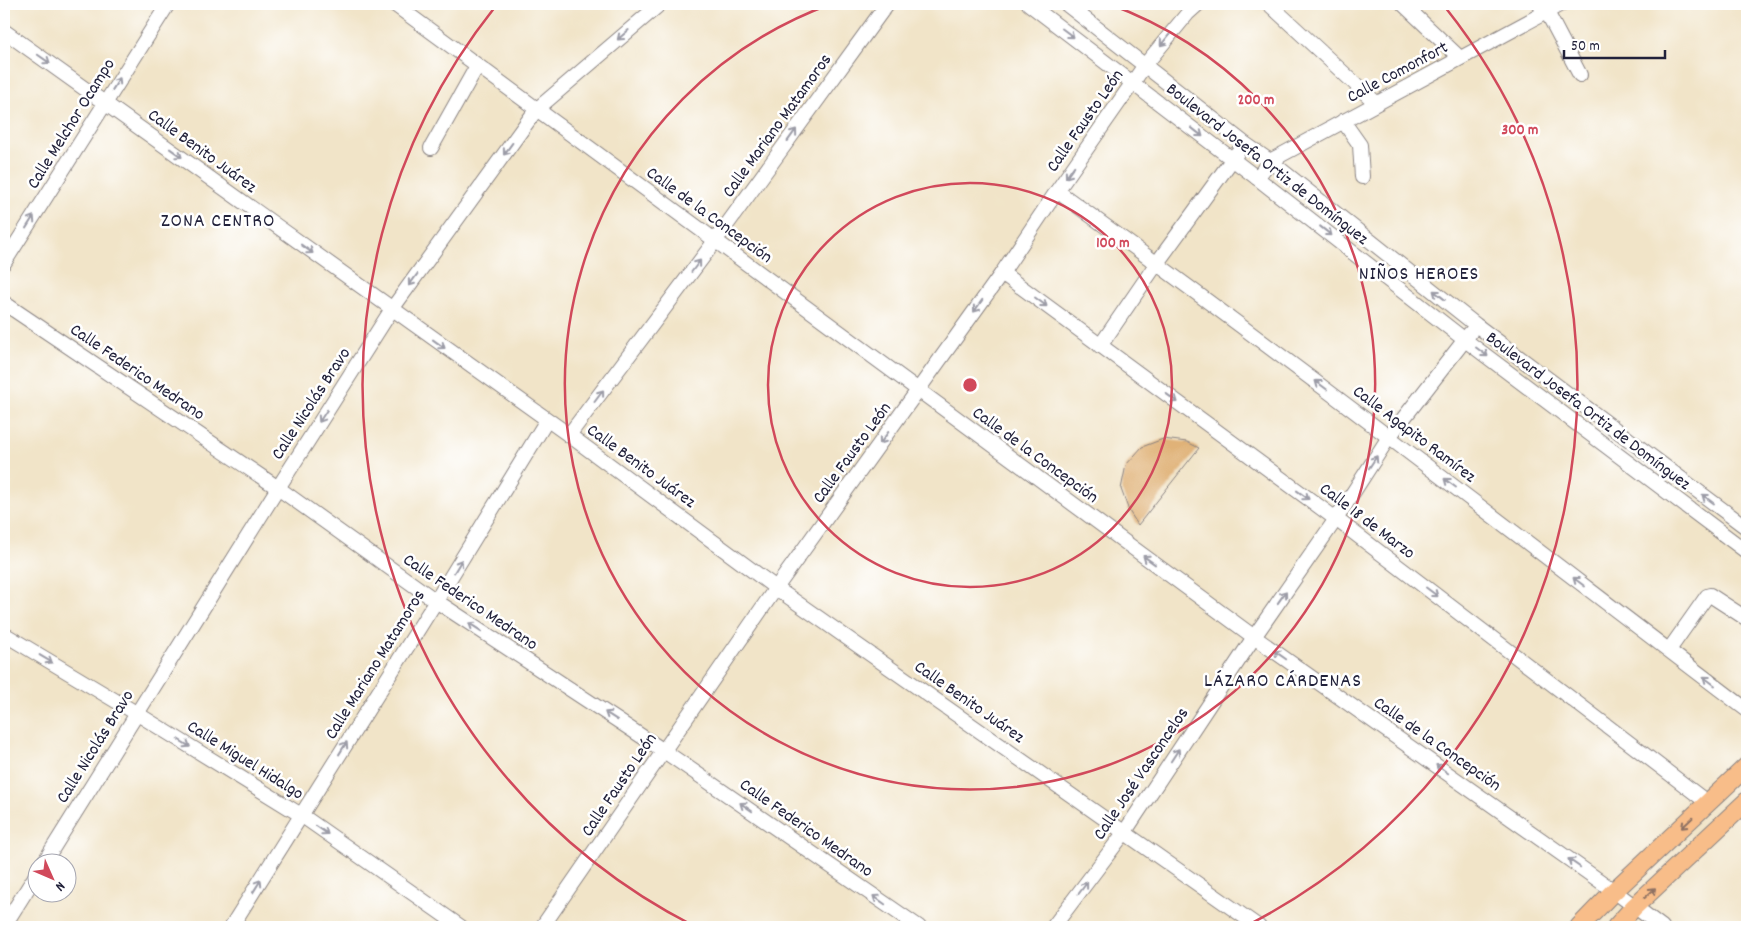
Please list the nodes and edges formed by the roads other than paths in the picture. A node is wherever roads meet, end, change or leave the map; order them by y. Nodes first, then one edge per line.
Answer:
1 (168, 4) edge
2 (394, 4) edge
3 (660, 4) edge
4 (887, 4) edge
5 (1029, 4) edge
6 (1066, 4) edge
7 (1198, 4) edge
8 (1269, 4) edge
9 (1404, 4) edge
10 (1561, 4) edge
11 (1543, 8) edge
12 (4, 31) edge
13 (1460, 58) junction
14 (1146, 65) junction
15 (477, 66) junction
16 (1580, 75) dead end
17 (1133, 83) junction
18 (105, 102) junction
19 (1376, 103) junction
20 (536, 110) junction
21 (1343, 121) junction
22 (1244, 143) junction
23 (431, 148) dead end
24 (1233, 160) junction
25 (1270, 161) junction
26 (1362, 177) dead end
27 (1257, 178) junction
28 (1057, 191) junction
29 (715, 241) junction
30 (4, 263) edge
31 (1157, 263) junction
32 (1002, 273) junction
33 (4, 303) edge
34 (392, 309) junction
35 (1476, 325) junction
36 (1465, 340) junction
37 (1100, 346) junction
38 (918, 391) junction
39 (547, 420) junction
40 (570, 435) junction
41 (1389, 437) junction
42 (278, 488) junction
43 (1336, 519) junction
44 (1747, 528) edge
45 (1747, 552) edge
46 (776, 588) junction
47 (436, 601) junction
48 (1747, 619) edge
49 (4, 634) edge
50 (1254, 636) junction
51 (1668, 650) junction
52 (1747, 710) edge
53 (136, 713) junction
54 (664, 750) junction
55 (1747, 766) edge
56 (1747, 802) edge
57 (1708, 803) junction
58 (300, 815) junction
59 (1124, 833) junction
60 (49, 854) edge
61 (28, 888) edge
62 (1614, 891) junction
63 (1634, 907) junction
64 (4, 926) edge
65 (231, 927) edge
66 (461, 927) edge
67 (542, 927) edge
68 (919, 927) edge
69 (1053, 927) edge
70 (1259, 927) edge
71 (1579, 927) edge
72 (1616, 927) edge
73 (1662, 927) edge

18 -> 1 street, Calle Melchor Ocampo
2 - 15 street, Calle de la Concepción
3 -> 20 street, Calle Nicolás Bravo
29 -> 4 street, Calle Mariano Matamoros
5 -> 17 street, Boulevard Josefa Ortiz de Domínguez
6 - 14 street, Boulevard Josefa Ortiz de Domínguez
7 -> 14 street, Calle Fausto León
8 - 19 street
9 - 13 street
10 - 11 street, Calle Comonfort
11 - 13 street, Calle Comonfort
11 - 16 street
12 -> 18 street, Calle Benito Juárez
13 - 19 street, Calle Comonfort
14 - 17 street, Calle Fausto León
14 - 22 street, Boulevard Josefa Ortiz de Domínguez
15 - 20 street, Calle de la Concepción
15 - 23 street
17 -> 24 street, Boulevard Josefa Ortiz de Domínguez
17 -> 28 street, Calle Fausto León
30 -> 18 street, Calle Melchor Ocampo
18 -> 34 street, Calle Benito Juárez
19 - 21 street, Calle Comonfort
20 - 29 street, Calle de la Concepción
20 -> 34 street, Calle Nicolás Bravo
21 - 25 street, Calle Comonfort
21 - 26 street
22 - 24 street
22 - 25 street, Boulevard Josefa Ortiz de Domínguez
24 - 27 street, Boulevard Josefa Ortiz de Domínguez
24 - 31 street
25 - 27 street, Calle Comonfort
35 -> 25 street, Boulevard Josefa Ortiz de Domínguez
27 -> 36 street, Boulevard Josefa Ortiz de Domínguez
28 - 31 street, Calle Agapito Ramírez
28 - 32 street, Calle Fausto León
29 - 38 street, Calle de la Concepción
40 -> 29 street, Calle Mariano Matamoros
31 - 37 street
41 -> 31 street, Calle Agapito Ramírez
32 -> 37 street, Calle 18 de Marzo
32 -> 38 street, Calle Fausto León
33 - 42 street, Calle Federico Medrano
34 -> 39 street, Calle Benito Juárez
34 -> 42 street, Calle Nicolás Bravo
35 - 36 street, Calle José Vasconcelos
44 -> 35 street, Boulevard Josefa Ortiz de Domínguez
36 - 41 street, Calle José Vasconcelos
36 -> 45 street, Boulevard Josefa Ortiz de Domínguez
37 -> 43 street, Calle 18 de Marzo
38 -> 46 street, Calle Fausto León
50 -> 38 street, Calle de la Concepción
39 - 40 street, Calle Benito Juárez
47 -> 39 street, Calle Mariano Matamoros
40 - 46 street, Calle Benito Juárez
43 -> 41 street, Calle José Vasconcelos
51 -> 41 street, Calle Agapito Ramírez
42 - 47 street, Calle Federico Medrano
42 - 53 street, Calle Nicolás Bravo
50 -> 43 street, Calle José Vasconcelos
43 -> 57 street, Calle 18 de Marzo
46 - 54 street, Calle Fausto León
46 - 59 street, Calle Benito Juárez
54 -> 47 street, Calle Federico Medrano
58 -> 47 street, Calle Mariano Matamoros
48 - 51 street
49 -> 53 street, Calle Miguel Hidalgo
59 -> 50 street, Calle José Vasconcelos
62 -> 50 street, Calle de la Concepción
52 -> 51 street, Calle Agapito Ramírez
53 -> 58 street, Calle Miguel Hidalgo
53 - 60 street, Calle Nicolás Bravo
54 - 67 street, Calle Fausto León
68 -> 54 street, Calle Federico Medrano
55 - 57 main road
63 -> 56 main road
57 -> 62 main road
65 -> 58 street, Calle Mariano Matamoros
58 -> 66 street, Calle Miguel Hidalgo
69 -> 59 street, Calle José Vasconcelos
59 - 70 street, Calle Benito Juárez
61 - 64 street
62 - 63 street, Calle de la Concepción
62 - 71 main road
63 - 72 main road
63 - 73 street, Calle de la Concepción

